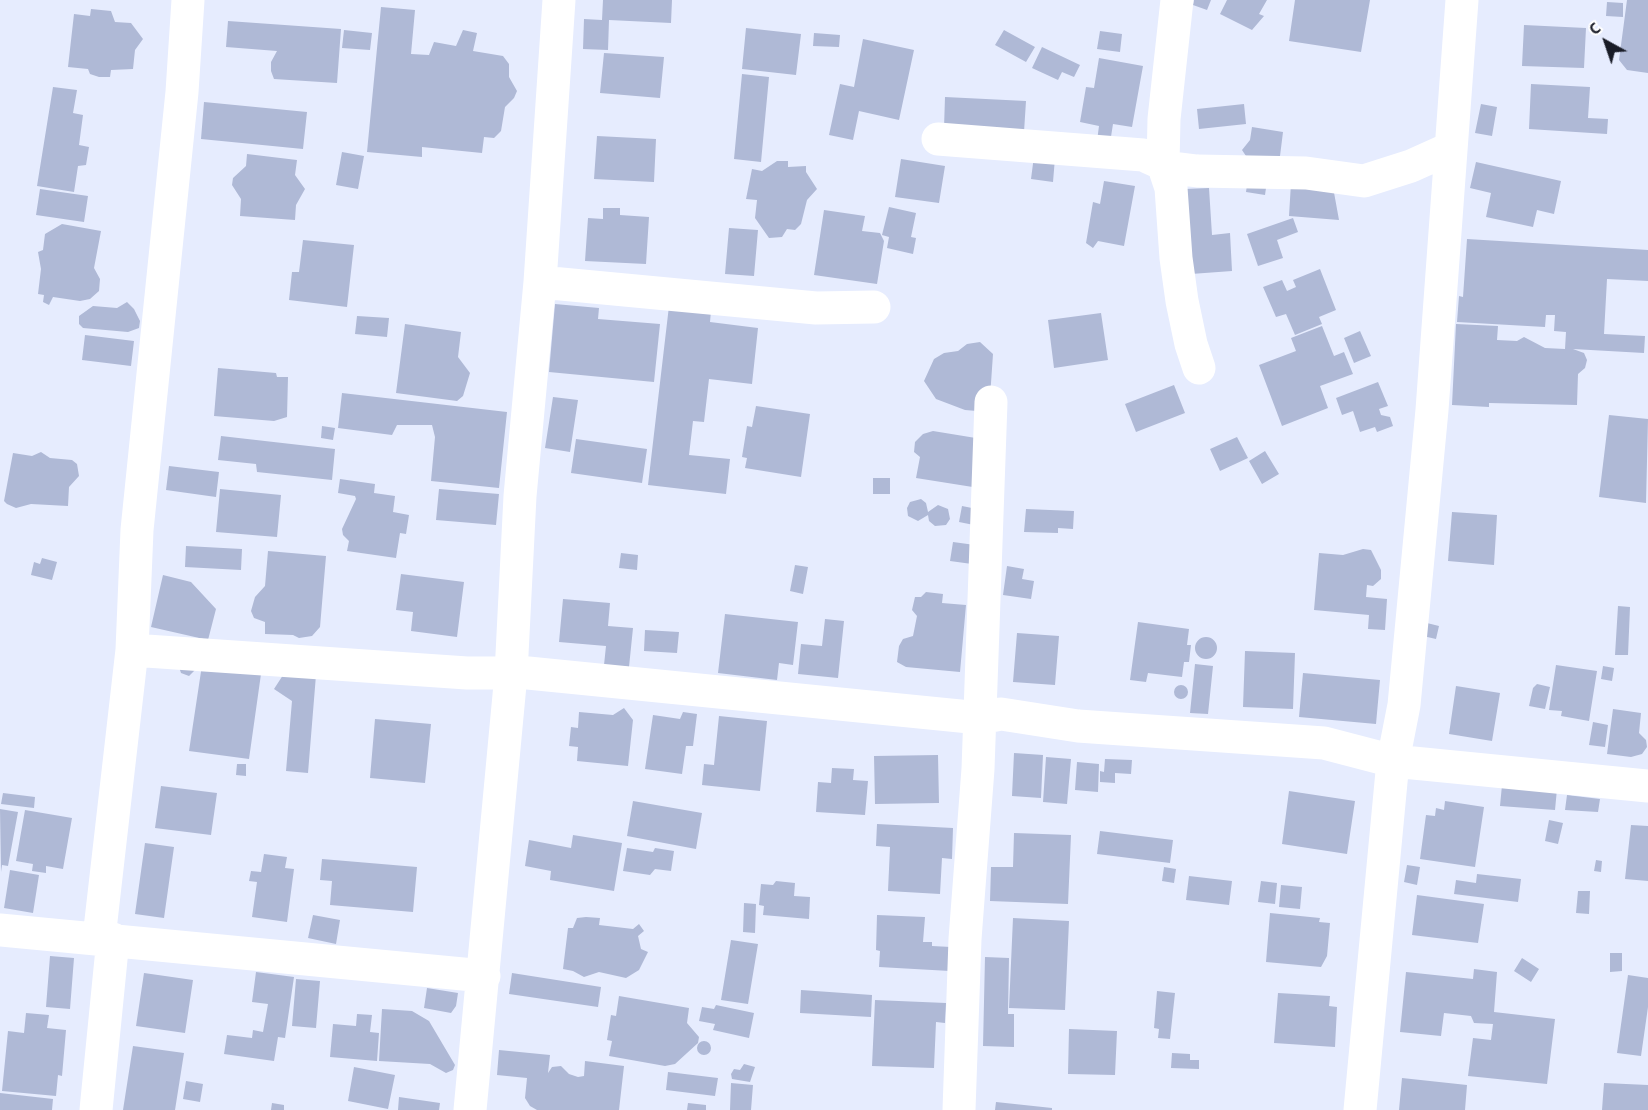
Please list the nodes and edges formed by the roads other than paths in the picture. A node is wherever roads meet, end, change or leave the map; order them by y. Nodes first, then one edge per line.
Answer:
1 (188, 0) edge
2 (559, 0) edge
3 (1177, 0) edge
4 (1462, 0) edge
5 (938, 138) dead end
6 (1451, 148) junction
7 (1163, 164) junction
8 (540, 282) junction
9 (874, 307) dead end
10 (1199, 368) dead end
11 (992, 402) dead end
12 (132, 650) junction
13 (511, 674) junction
14 (980, 718) junction
15 (1393, 760) junction
16 (1648, 786) edge
17 (0, 930) edge
18 (106, 939) junction
19 (484, 975) junction
20 (96, 1110) edge
21 (470, 1110) edge
22 (959, 1110) edge
23 (1360, 1110) edge

1 - 12 street
2 - 8 street
3 - 7 street
4 - 6 street
5 - 7 street
6 - 7 street
6 - 15 street
7 - 10 street
8 - 9 street
8 - 13 street
11 - 14 street
12 - 13 street
12 - 18 street
13 - 14 street
13 - 19 street
14 - 15 street
14 - 22 street
15 - 16 street
15 - 23 street
17 - 18 street
18 - 19 street
18 - 20 street
19 - 21 street

